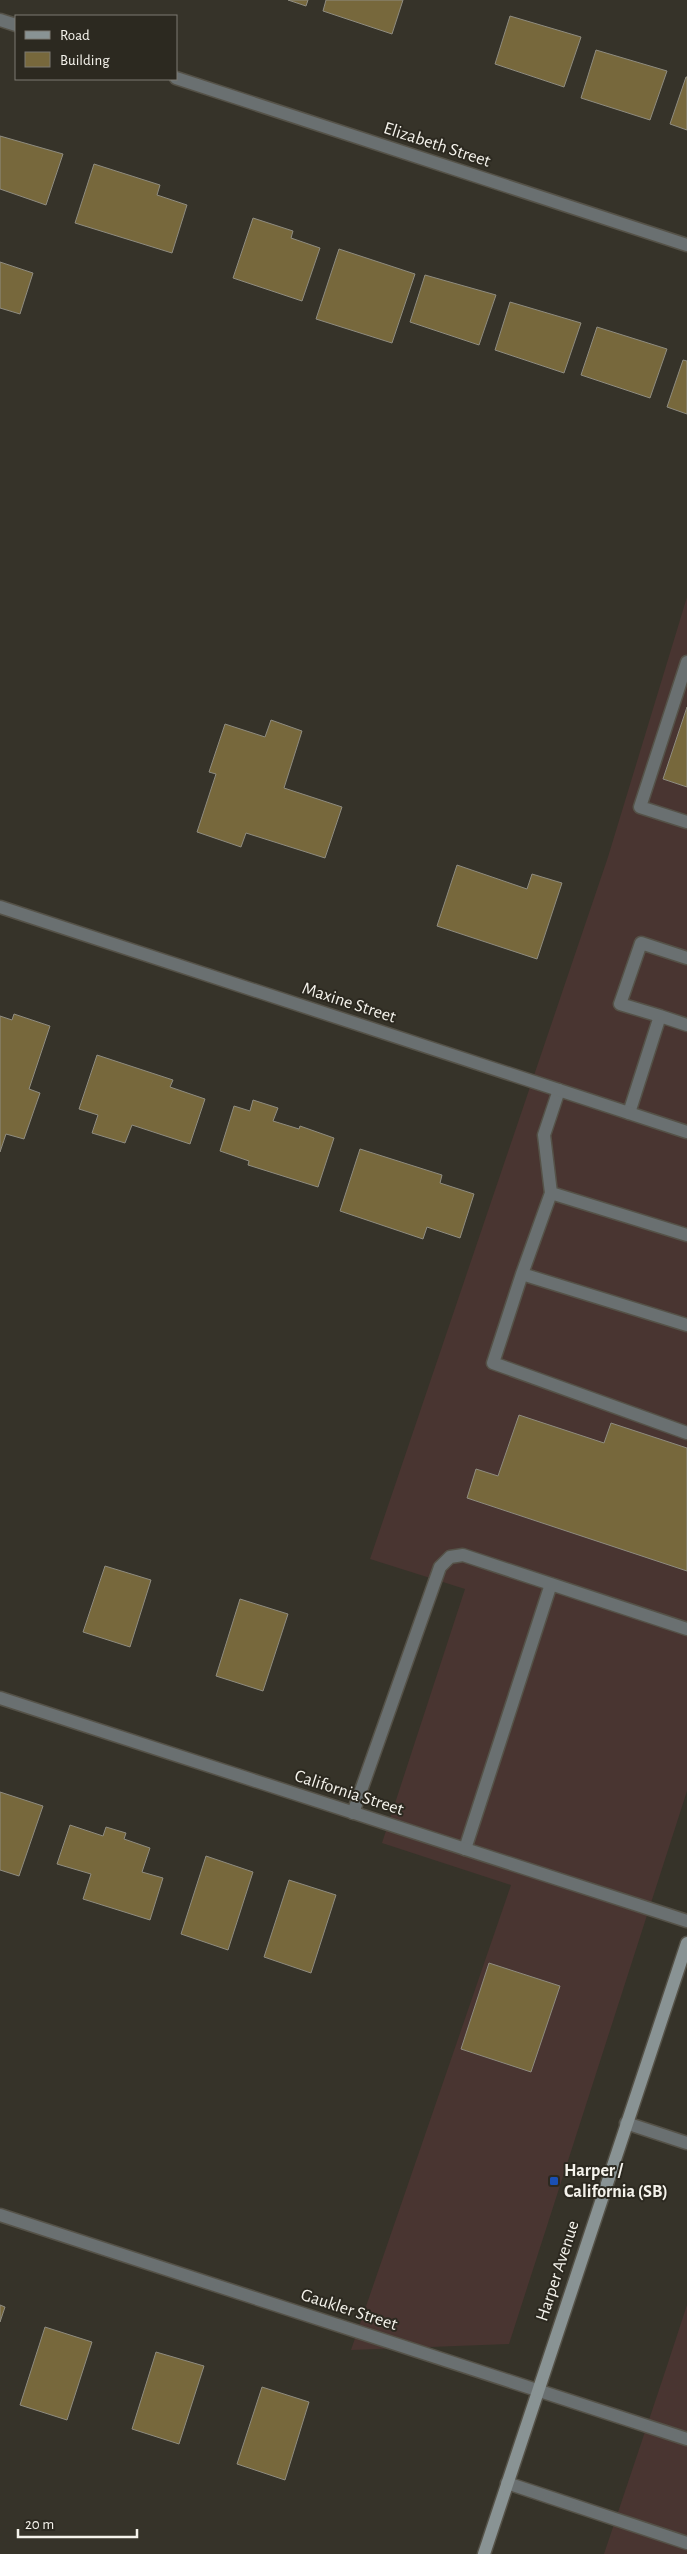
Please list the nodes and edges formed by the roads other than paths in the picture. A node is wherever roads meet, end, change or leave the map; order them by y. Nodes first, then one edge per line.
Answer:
1 (0, 20) edge
2 (15, 25) edge
3 (178, 79) edge
4 (687, 245) edge
5 (687, 662) edge
6 (687, 822) edge
7 (0, 907) edge
8 (687, 958) edge
9 (660, 1016) junction
10 (687, 1025) edge
11 (559, 1090) junction
12 (629, 1113) junction
13 (687, 1132) edge
14 (551, 1193) junction
15 (687, 1235) edge
16 (522, 1274) junction
17 (687, 1325) edge
18 (687, 1433) edge
19 (551, 1584) junction
20 (687, 1629) edge
21 (0, 1698) edge
22 (354, 1813) junction
23 (465, 1849) junction
24 (687, 1921) edge
25 (687, 1943) edge
26 (626, 2122) junction
27 (687, 2143) edge
28 (0, 2216) edge
29 (538, 2390) junction
30 (687, 2439) edge
31 (508, 2483) junction
32 (687, 2543) edge
33 (484, 2554) edge

1 - 2 street
3 - 4 street, Elizabeth Street
5 - 6 street
7 - 11 street, Maxine Street
8 - 9 street
9 - 10 street
9 - 12 street
11 - 12 street, Maxine Street
11 - 14 street
12 - 13 street, Maxine Street
14 - 15 street
14 - 16 street
16 - 17 street
16 - 18 street
19 - 20 street
19 - 22 street
19 - 23 street
21 - 22 street, California Street
22 - 23 street, California Street
23 - 24 street, California Street
25 - 26 main road, Harper Avenue
26 - 27 street
26 - 29 main road, Harper Avenue
28 - 29 street, Gaukler Street
29 - 30 street, Gaukler Street
29 - 31 main road, Harper Avenue
31 - 32 street
31 - 33 main road, Harper Avenue

